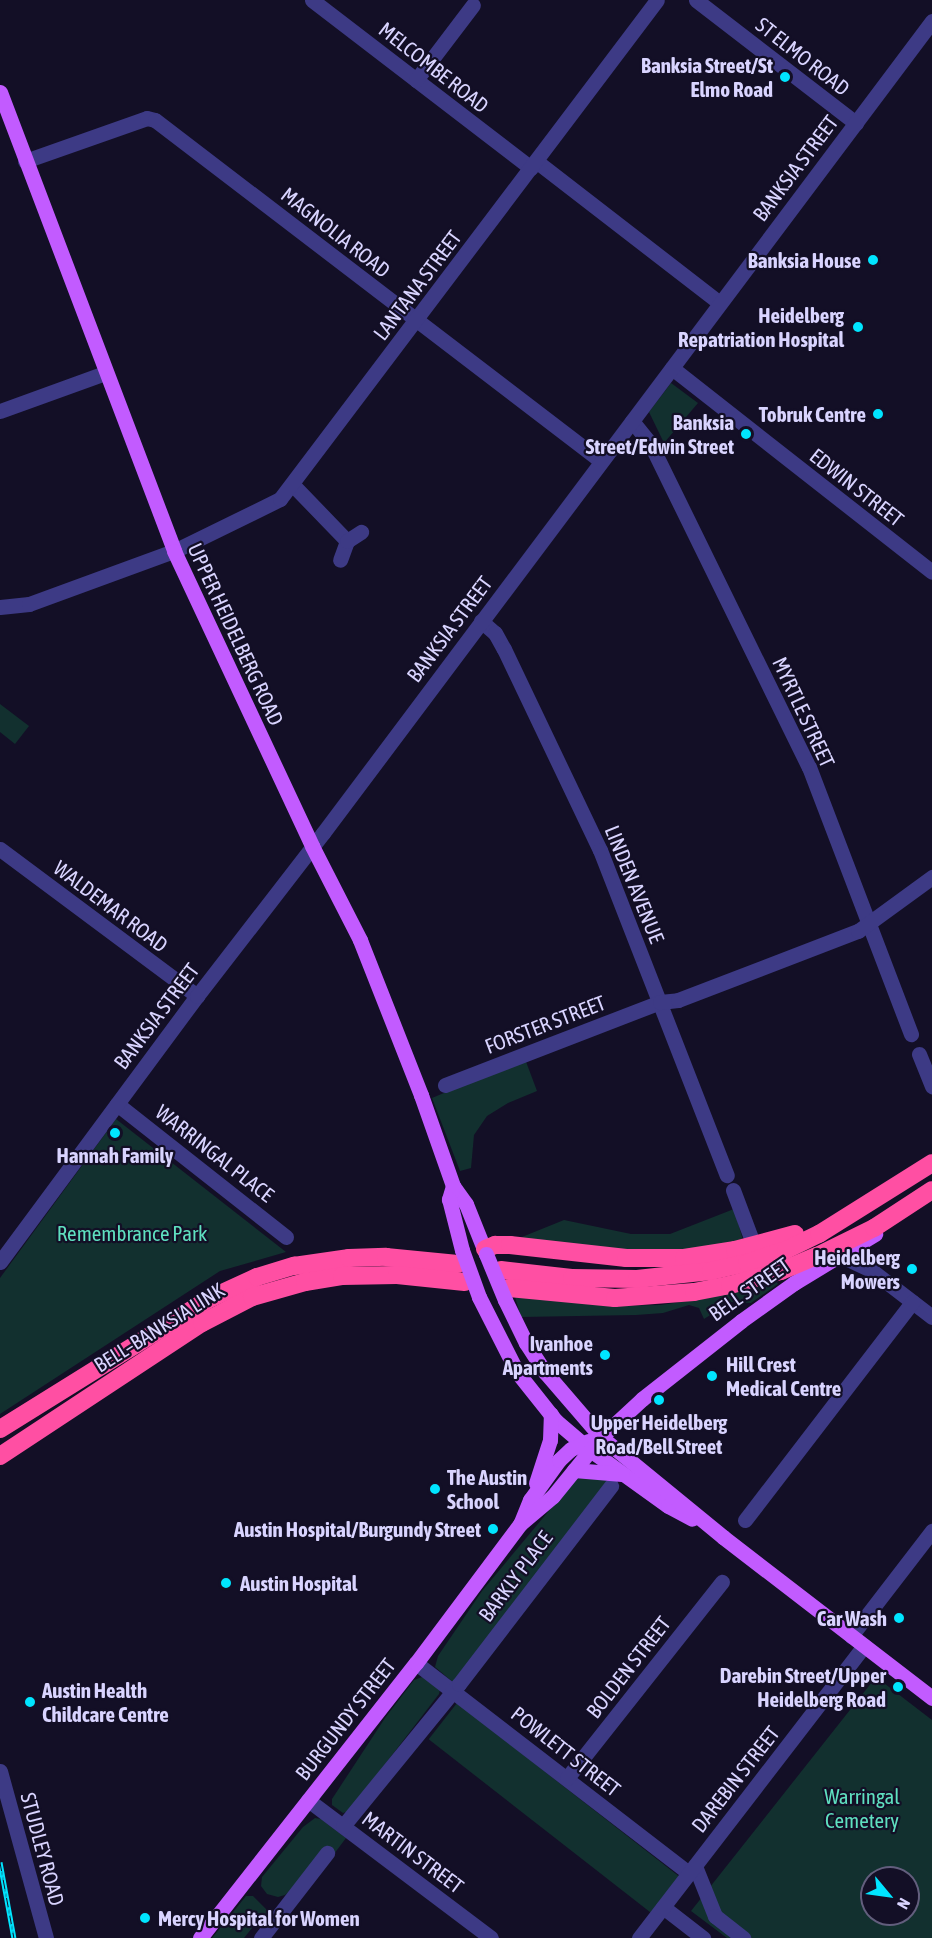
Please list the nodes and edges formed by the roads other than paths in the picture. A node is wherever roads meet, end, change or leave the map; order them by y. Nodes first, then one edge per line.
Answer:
1 (657, 0) edge
2 (696, 0) edge
3 (319, 2) edge
4 (473, 5) dead end
5 (932, 21) edge
6 (416, 80) junction
7 (0, 92) edge
8 (856, 123) junction
9 (25, 161) junction
10 (533, 165) junction
11 (720, 303) junction
12 (416, 320) junction
13 (672, 368) junction
14 (105, 373) junction
15 (0, 411) edge
16 (632, 421) junction
17 (601, 462) junction
18 (293, 485) junction
19 (361, 532) dead end
20 (347, 541) junction
21 (174, 551) junction
22 (340, 560) dead end
23 (932, 572) edge
24 (0, 607) edge
25 (481, 621) junction
26 (312, 846) junction
27 (0, 849) edge
28 (932, 877) edge
29 (868, 922) junction
30 (197, 996) junction
31 (660, 1002) junction
32 (911, 1034) dead end
33 (919, 1054) dead end
34 (445, 1085) dead end
35 (932, 1087) edge
36 (117, 1104) junction
37 (932, 1163) edge
38 (727, 1175) dead end
39 (453, 1186) junction
40 (733, 1190) dead end
41 (932, 1190) edge
42 (470, 1211) junction
43 (850, 1215) junction
44 (894, 1216) junction
45 (454, 1228) junction
46 (286, 1237) dead end
47 (867, 1240) junction
48 (754, 1246) junction
49 (484, 1252) junction
50 (841, 1256) junction
51 (0, 1262) edge
52 (464, 1268) junction
53 (501, 1270) dead end
54 (871, 1270) junction
55 (507, 1294) junction
56 (912, 1302) junction
57 (932, 1317) edge
58 (630, 1410) junction
59 (550, 1414) junction
60 (0, 1429) edge
61 (601, 1437) junction
62 (586, 1447) junction
63 (622, 1454) junction
64 (0, 1456) edge
65 (574, 1470) junction
66 (625, 1474) junction
67 (611, 1486) dead end
68 (530, 1500) junction
69 (745, 1520) dead end
70 (520, 1524) junction
71 (932, 1531) edge
72 (723, 1537) junction
73 (722, 1582) dead end
74 (851, 1636) junction
75 (864, 1646) junction
76 (416, 1663) junction
77 (452, 1690) junction
78 (932, 1698) edge
79 (0, 1771) edge
80 (567, 1778) junction
81 (308, 1800) junction
82 (0, 1805) edge
83 (343, 1826) junction
84 (327, 1853) dead end
85 (692, 1869) junction
86 (663, 1907) junction
87 (36, 1938) edge
88 (46, 1938) edge
89 (200, 1938) edge
90 (261, 1938) edge
91 (491, 1938) edge
92 (639, 1938) edge
93 (703, 1938) edge
94 (743, 1938) edge

1 - 10 street, LANTANA STREET
2 - 8 street, ST ELMO ROAD
3 - 6 street, MELCOMBE ROAD
4 - 6 street
5 - 8 street, BANKSIA STREET
6 - 10 street, MELCOMBE ROAD
7 - 9 main road, UPPER HEIDELBERG ROAD
8 - 11 street, BANKSIA STREET
9 - 12 street, MAGNOLIA ROAD
9 - 14 main road, UPPER HEIDELBERG ROAD
10 - 11 street, MELCOMBE ROAD
10 - 12 street, LANTANA STREET
11 - 13 street, BANKSIA STREET
12 - 17 street, MAGNOLIA ROAD
12 - 18 street, LANTANA STREET
13 - 16 street, BANKSIA STREET
13 - 23 street, EDWIN STREET
14 - 15 street
14 - 21 main road, UPPER HEIDELBERG ROAD
16 - 17 street, BANKSIA STREET
16 - 29 street, MYRTLE STREET
17 - 25 street, BANKSIA STREET
18 - 20 street
18 - 21 street, LANTANA STREET
19 - 20 street
20 - 22 street
21 - 24 street, LANTANA STREET
21 - 26 main road, UPPER HEIDELBERG ROAD
25 - 26 street, BANKSIA STREET
25 - 31 street, LINDEN AVENUE
26 - 30 street, BANKSIA STREET
26 - 39 main road, UPPER HEIDELBERG ROAD
27 - 30 street, WALDEMAR ROAD
28 - 29 street, FORSTER STREET
29 - 31 street, FORSTER STREET
29 - 32 street, MYRTLE STREET
30 - 36 street, BANKSIA STREET
31 - 34 street, FORSTER STREET
31 - 38 street, LINDEN AVENUE
33 - 35 street
36 - 46 street, WARRINGAL PLACE
36 - 51 street, BANKSIA STREET
37 - 43 highway
39 - 42 main road, UPPER HEIDELBERG ROAD
39 - 45 main road, UPPER HEIDELBERG ROAD
40 - 48 street
41 - 44 highway, BELL STREET
42 - 45 main road
42 - 49 main road, UPPER HEIDELBERG ROAD
43 - 48 highway
43 - 53 highway
44 - 47 main road, BELL STREET
44 - 55 highway
45 - 52 main road, UPPER HEIDELBERG ROAD
47 - 50 main road, BELL STREET
47 - 54 street
48 - 49 highway
49 - 52 main road
49 - 55 main road, UPPER HEIDELBERG ROAD, bridge
50 - 54 street
50 - 58 main road, BELL STREET
52 - 59 main road, UPPER HEIDELBERG ROAD, bridge
52 - 60 highway, BELL–BANKSIA LINK
52 - 64 highway, BELL–BANKSIA LINK
54 - 56 street
55 - 61 main road, UPPER HEIDELBERG ROAD
56 - 57 street
56 - 69 street
58 - 61 main road, BELL STREET
58 - 63 main road
59 - 62 main road, UPPER HEIDELBERG ROAD
59 - 68 main road
61 - 62 main road, BURGUNDY STREET
61 - 63 main road, UPPER HEIDELBERG ROAD
62 - 65 main road, BURGUNDY STREET
62 - 66 main road, UPPER HEIDELBERG ROAD
62 - 68 main road, BURGUNDY STREET
63 - 72 main road, UPPER HEIDELBERG ROAD
65 - 66 main road
65 - 70 main road, BURGUNDY STREET
66 - 72 main road, UPPER HEIDELBERG ROAD
67 - 77 street, BARKLY PLACE
68 - 70 main road, BURGUNDY STREET
70 - 76 main road, BURGUNDY STREET
71 - 74 street
72 - 74 main road, UPPER HEIDELBERG ROAD
73 - 80 street, BOLDEN STREET
74 - 75 main road, UPPER HEIDELBERG ROAD
75 - 78 main road, UPPER HEIDELBERG ROAD
75 - 85 street, DAREBIN STREET
76 - 77 street, POWLETT STREET
76 - 81 main road, BURGUNDY STREET
77 - 80 street, POWLETT STREET
77 - 83 street
79 - 88 street, STUDLEY ROAD
80 - 85 street, POWLETT STREET
81 - 83 street, MARTIN STREET
81 - 89 main road, BURGUNDY STREET
82 - 87 street, STUDLEY ROAD
83 - 91 street, MARTIN STREET
84 - 90 street
85 - 86 street, DAREBIN STREET
85 - 94 street
86 - 92 street, DAREBIN STREET
86 - 93 street

